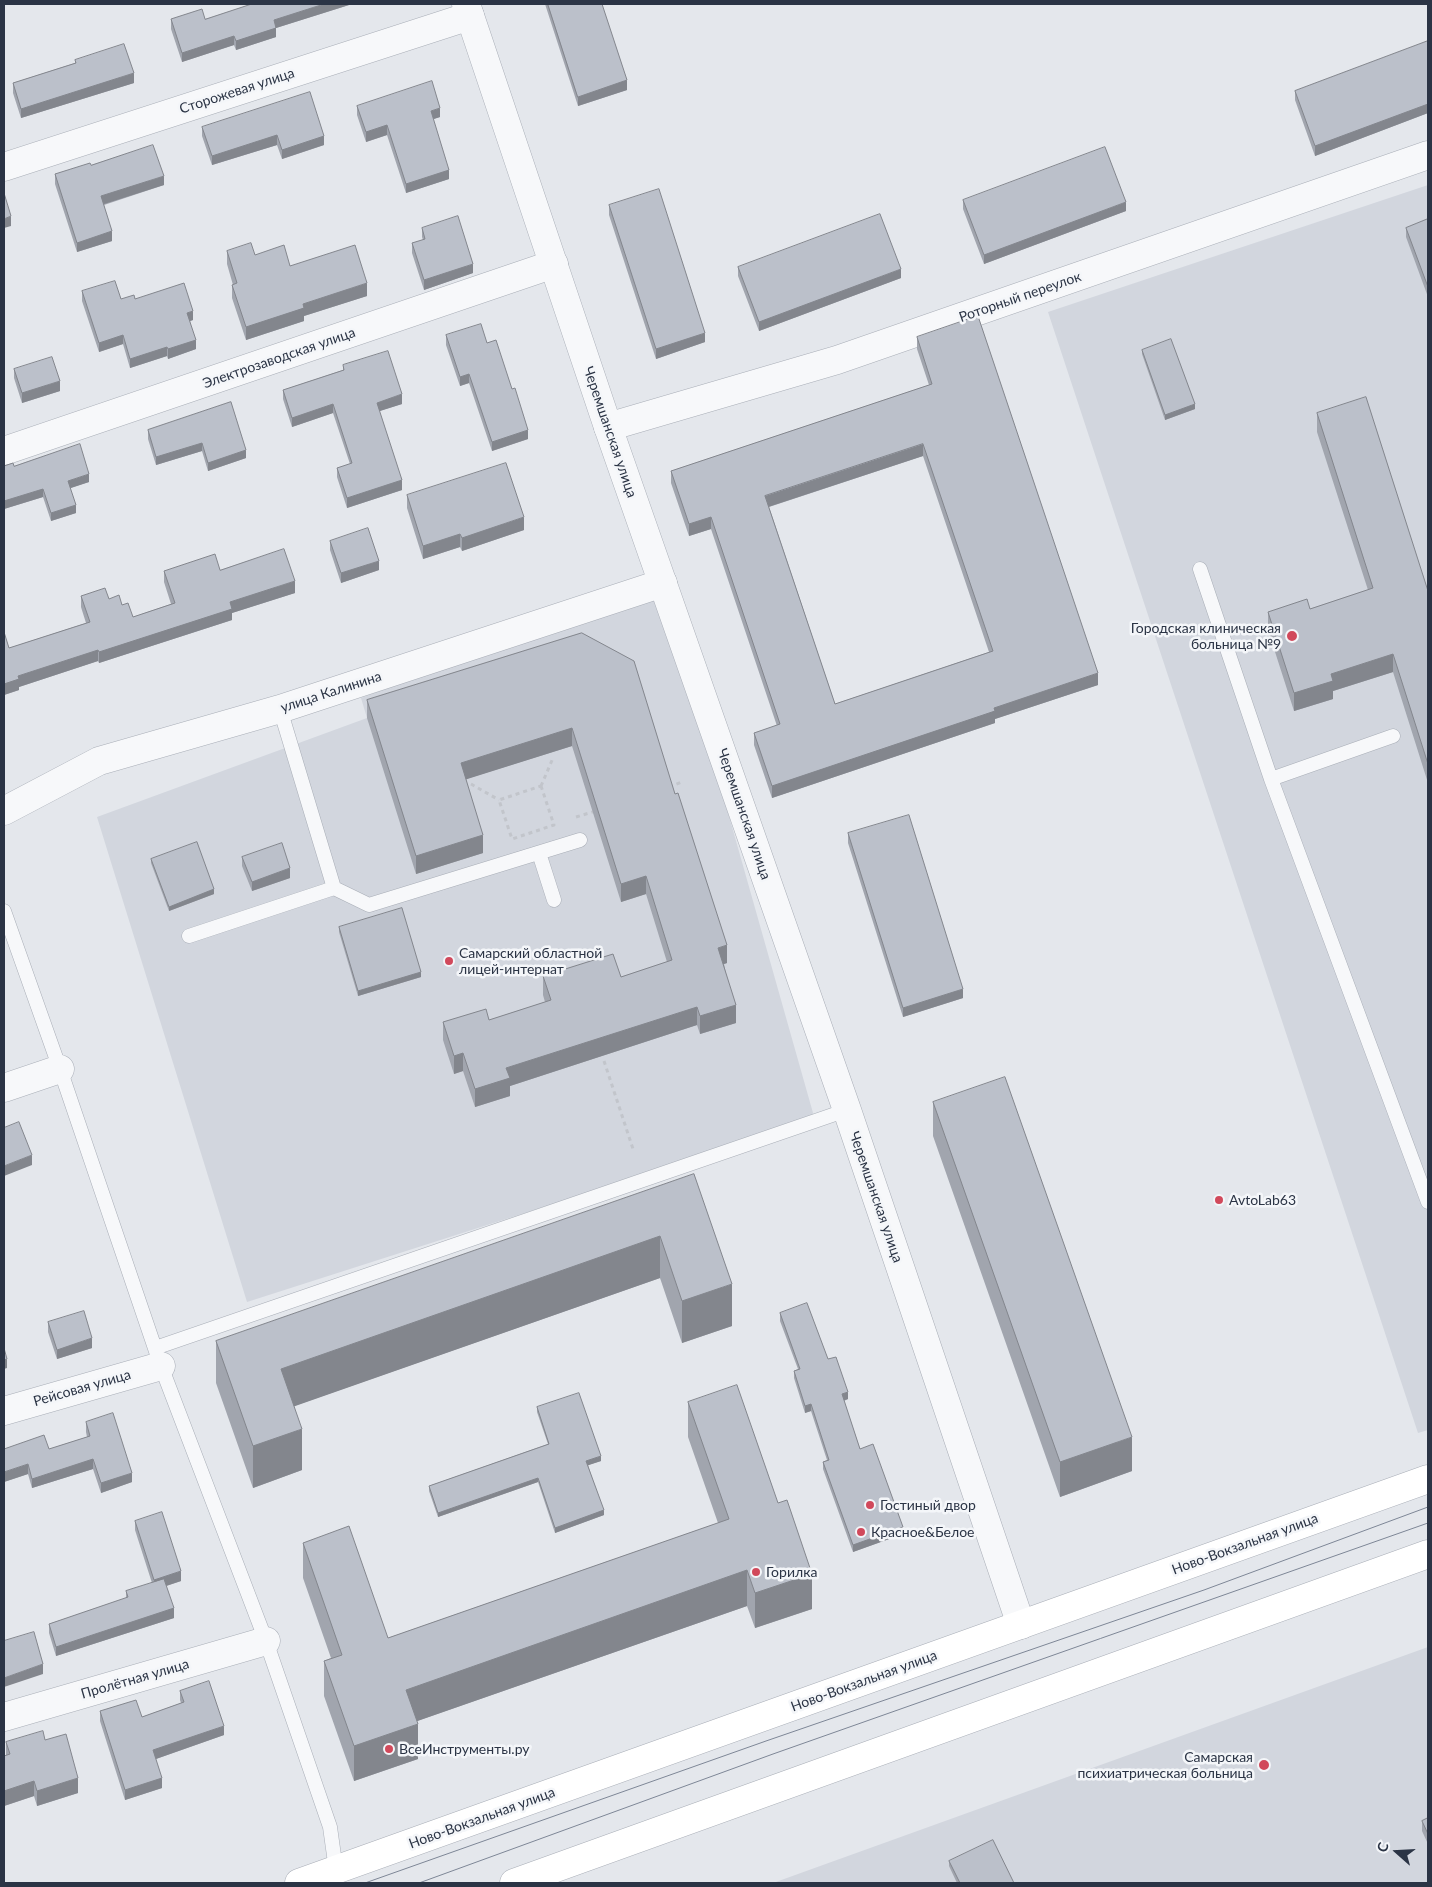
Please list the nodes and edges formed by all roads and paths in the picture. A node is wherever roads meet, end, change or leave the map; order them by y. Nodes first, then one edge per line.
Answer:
1 (468, 10) edge
2 (1428, 155) edge
3 (4, 167) edge
4 (554, 264) junction
5 (608, 427) junction
6 (4, 451) edge
7 (1200, 569) dead end
8 (663, 583) junction
9 (280, 709) junction
10 (1393, 736) dead end
11 (553, 758) edge
12 (1271, 779) junction
13 (682, 782) dead end
14 (471, 784) edge
15 (541, 786) junction
16 (664, 788) edge
17 (499, 800) junction
18 (600, 810) edge
19 (4, 812) edge
20 (572, 818) dead end
21 (563, 822) dead end
22 (554, 825) junction
23 (580, 840) dead end
24 (538, 853) junction
25 (334, 888) junction
26 (554, 900) dead end
27 (4, 911) edge
28 (189, 936) dead end
29 (604, 1061) edge
30 (60, 1069) junction
31 (4, 1088) edge
32 (847, 1110) junction
33 (634, 1152) dead end
34 (1428, 1202) edge
35 (158, 1357) junction
36 (4, 1411) edge
37 (1428, 1479) edge
38 (1428, 1554) edge
39 (1021, 1625) junction
40 (266, 1641) junction
41 (4, 1717) edge
42 (333, 1877) edge
43 (299, 1883) edge
44 (514, 1883) edge

1 - 3 street, Сторожевая улица
1 - 4 street, Черемшанская улица
2 - 5 street, Роторный переулок
4 - 5 street, Черемшанская улица
4 - 6 street, Электрозаводская улица
5 - 8 street, Черемшанская улица
7 - 12 lane
8 - 9 street, улица Калинина
8 - 32 street, Черемшанская улица
9 - 19 street, улица Калинина
9 - 25 lane
10 - 12 lane
11 - 15 path
12 - 34 lane
13 - 16 path
14 - 17 path
15 - 17 path
15 - 22 path
17 - 22 path
18 - 20 path
21 - 22 path
23 - 24 lane
24 - 25 lane
24 - 26 lane
25 - 28 lane
27 - 30 lane
29 - 33 path
30 - 31 street
30 - 35 lane
32 - 35 lane
32 - 39 street, Черемшанская улица
35 - 36 street, Рейсовая улица
35 - 40 lane
37 - 39 main road, Ново-Вокзальная улица
38 - 44 main road
39 - 42 main road, Ново-Вокзальная улица
40 - 41 street, Пролётная улица
40 - 42 lane
42 - 43 main road, Ново-Вокзальная улица

